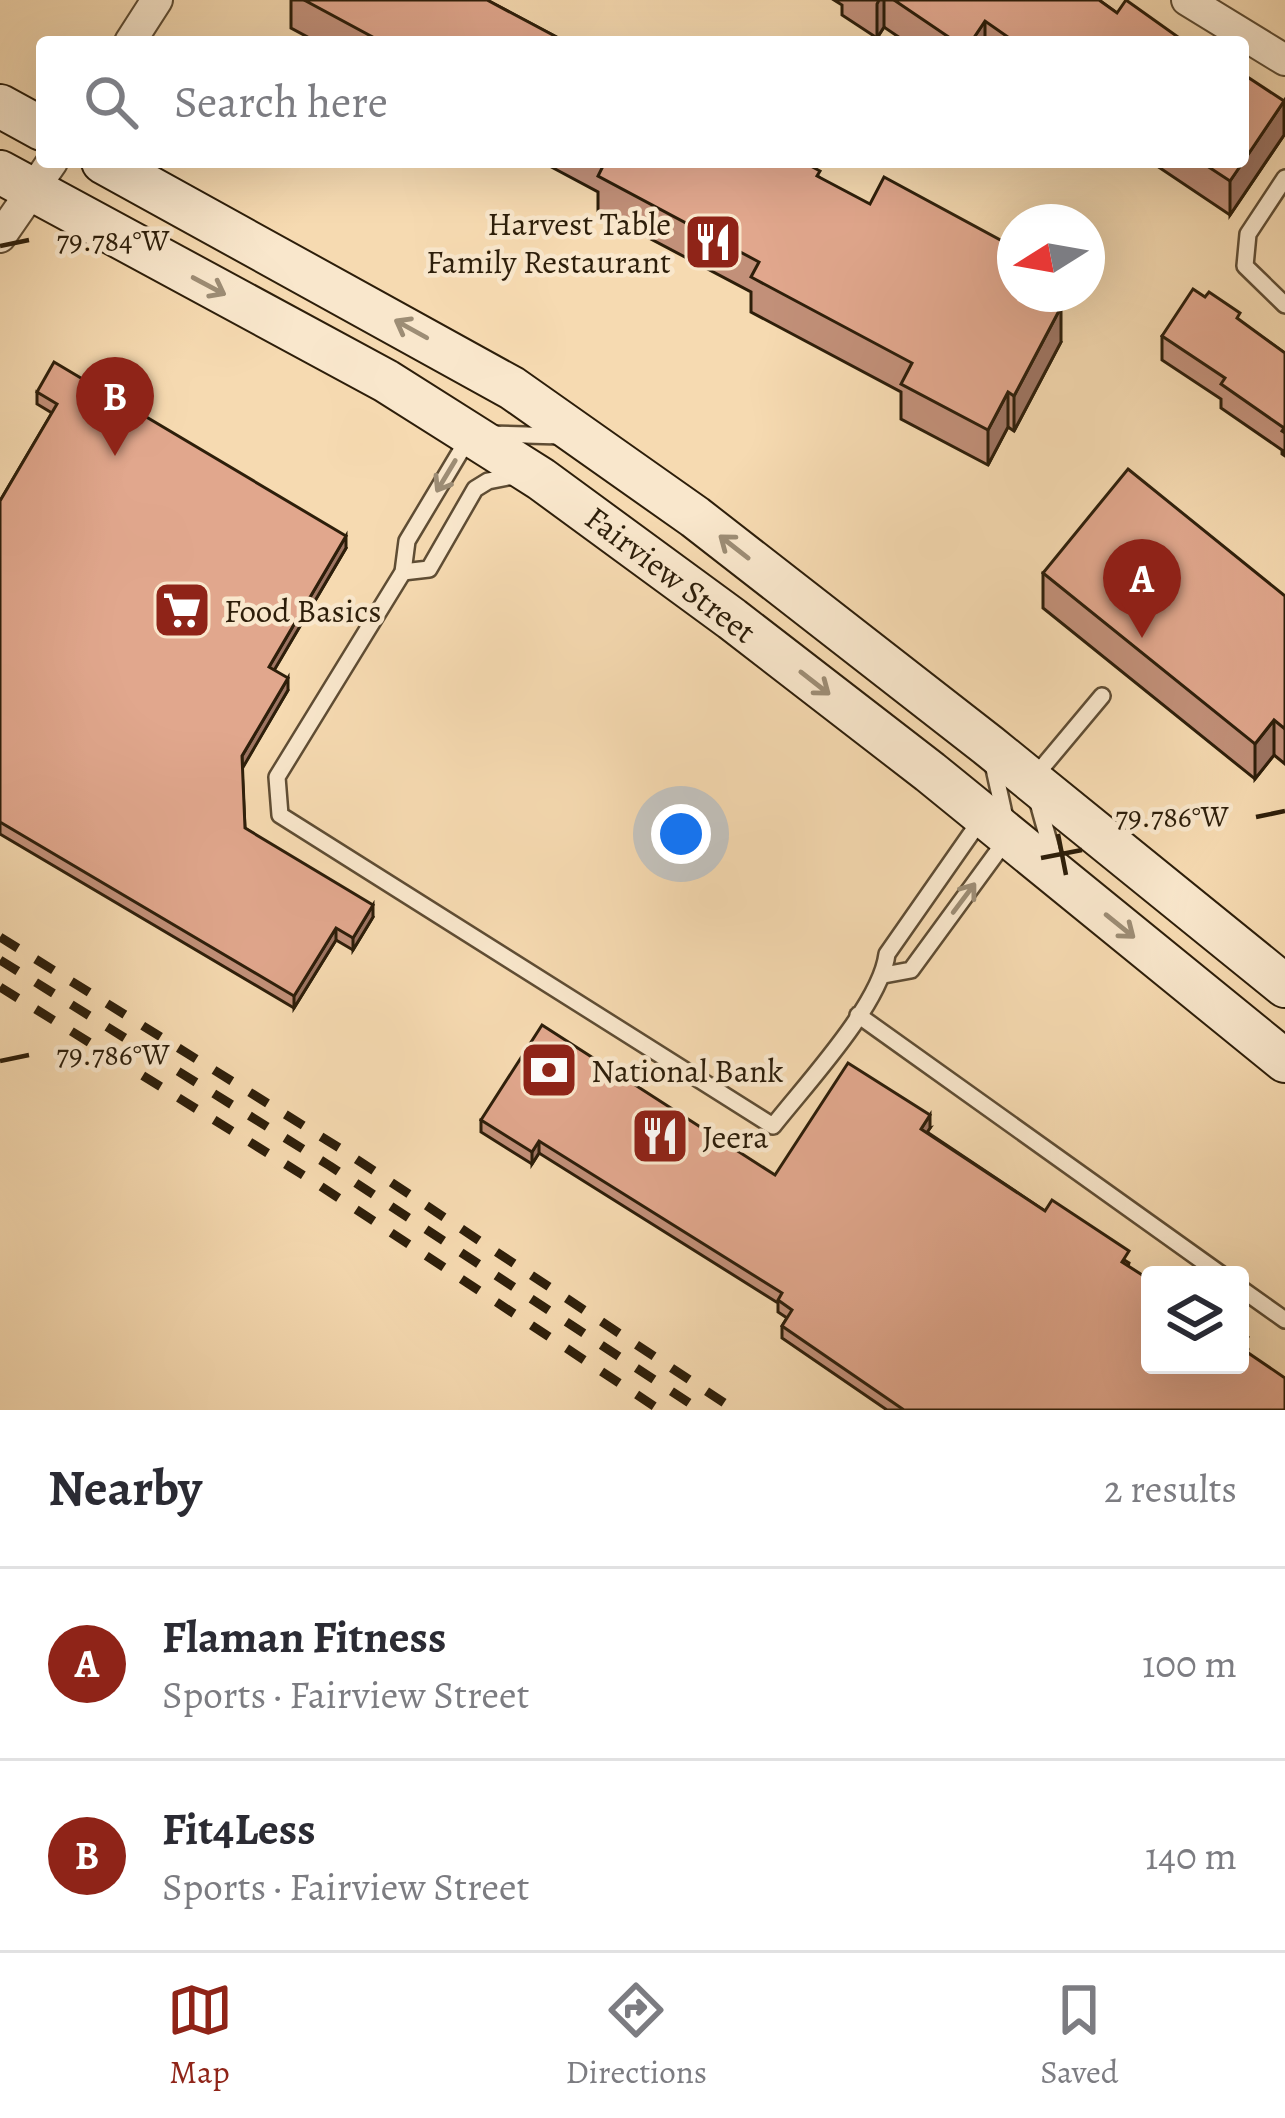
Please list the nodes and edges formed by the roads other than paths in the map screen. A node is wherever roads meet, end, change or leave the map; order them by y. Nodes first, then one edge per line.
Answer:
1 (157, 0) edge
2 (1187, 0) edge
3 (134, 36) edge
4 (1246, 36) edge
5 (1249, 38) edge
6 (1285, 60) edge
7 (0, 106) edge
8 (36, 125) edge
9 (114, 168) edge
10 (28, 175) edge
11 (1285, 178) edge
12 (0, 237) edge
13 (1285, 305) edge
14 (470, 435) junction
15 (581, 437) junction
16 (535, 474) junction
17 (403, 572) junction
18 (1102, 696) dead end
19 (989, 746) junction
20 (1032, 780) junction
21 (996, 826) junction
22 (1058, 876) junction
23 (884, 975) junction
24 (1285, 986) edge
25 (858, 1015) junction
26 (1285, 1061) edge
27 (1209, 1266) edge
28 (1249, 1294) edge
29 (1285, 1320) edge

1 - 3 street
2 - 4 street
5 - 6 street
7 - 8 main road
15 -> 9 main road, Fairview Street
10 - 12 street
10 -> 14 main road, Fairview Street
11 - 13 lane
14 - 15 lane
14 - 16 main road, Fairview Street
14 -> 17 lane
19 -> 15 main road, Fairview Street
16 - 17 lane
16 -> 21 main road, Fairview Street
17 - 25 lane
18 - 20 lane
19 - 20 main road, Fairview Street
19 - 21 lane
20 - 22 lane
20 - 24 main road, Fairview Street
21 - 22 main road, Fairview Street
21 - 23 lane
23 -> 21 lane
22 -> 26 main road, Fairview Street
23 - 25 lane
25 - 27 lane
28 - 29 lane

